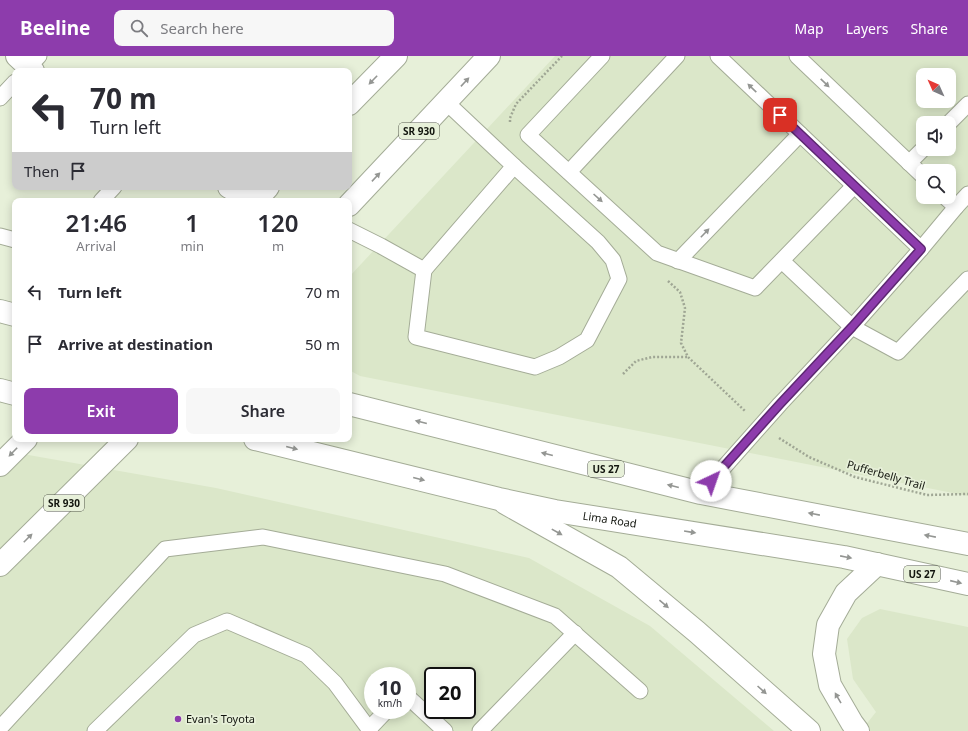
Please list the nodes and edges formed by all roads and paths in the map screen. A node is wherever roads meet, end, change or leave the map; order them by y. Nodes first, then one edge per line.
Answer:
1 (396, 56) edge
2 (489, 56) edge
3 (602, 56) edge
4 (678, 56) edge
5 (718, 56) edge
6 (796, 56) edge
7 (12, 84) edge
8 (0, 98) edge
9 (352, 101) edge
10 (446, 102) junction
11 (968, 104) edge
12 (956, 116) edge
13 (800, 134) junction
14 (916, 156) edge
15 (909, 163) junction
16 (514, 166) junction
17 (916, 170) edge
18 (569, 172) junction
19 (854, 186) junction
20 (111, 190) edge
21 (234, 190) edge
22 (265, 190) edge
23 (968, 194) edge
24 (104, 198) edge
25 (248, 198) edge
26 (257, 198) edge
27 (352, 202) edge
28 (953, 204) edge
29 (956, 207) junction
30 (352, 232) edge
31 (0, 236) edge
32 (12, 239) edge
33 (921, 249) junction
34 (782, 260) junction
35 (678, 261) junction
36 (424, 270) junction
37 (968, 279) edge
38 (0, 311) edge
39 (12, 314) edge
40 (852, 327) junction
41 (688, 358) dead end
42 (623, 374) dead end
43 (0, 390) edge
44 (12, 393) edge
45 (353, 401) edge
46 (782, 441) dead end
47 (23, 442) edge
48 (124, 442) edge
49 (267, 442) edge
50 (0, 466) edge
51 (701, 493) junction
52 (968, 494) edge
53 (499, 499) junction
54 (968, 544) edge
55 (877, 564) junction
56 (0, 565) edge
57 (968, 584) edge
58 (575, 633) junction
59 (640, 691) dead end
60 (416, 704) edge
61 (379, 719) edge
62 (0, 728) edge
63 (369, 730) edge
64 (95, 731) edge
65 (445, 731) edge
66 (480, 731) edge
67 (809, 731) edge
68 (858, 731) edge

1 -> 9 main road
10 -> 2 main road, SR 930
3 - 18 lane
4 - 18 lane
13 -> 5 lane
6 -> 15 lane
7 - 8 lane
10 - 16 lane
27 -> 10 main road, SR 930
11 - 12 lane
13 - 19 lane
35 -> 13 lane
14 - 15 lane
15 - 17 lane
16 - 36 lane
16 - 36 lane
18 -> 35 lane
19 - 33 lane
19 - 34 lane
20 - 24 lane
21 - 25 main road
22 - 26 main road
23 - 29 lane
28 - 29 lane
29 - 33 lane
30 - 36 lane
31 - 32 lane
33 - 40 lane
34 - 35 lane
34 - 40 lane
37 - 40 lane
38 - 39 main road
40 - 51 lane
41 - 42 path
43 - 44 main road
51 -> 45 main road, US 27
46 - 52 path, Pufferbelly Trail
47 -> 50 main road
56 -> 48 main road, SR 930
49 -> 53 main road, Lima Road / US 27
54 -> 51 main road, US 27
53 -> 55 main road, Lima Road / US 27
53 -> 67 main road
55 -> 57 main road, Lima Road / US 27
68 -> 55 main road
58 - 59 lane
58 - 62 lane
58 - 66 lane
60 - 65 lane
61 - 63 lane
63 - 64 lane

